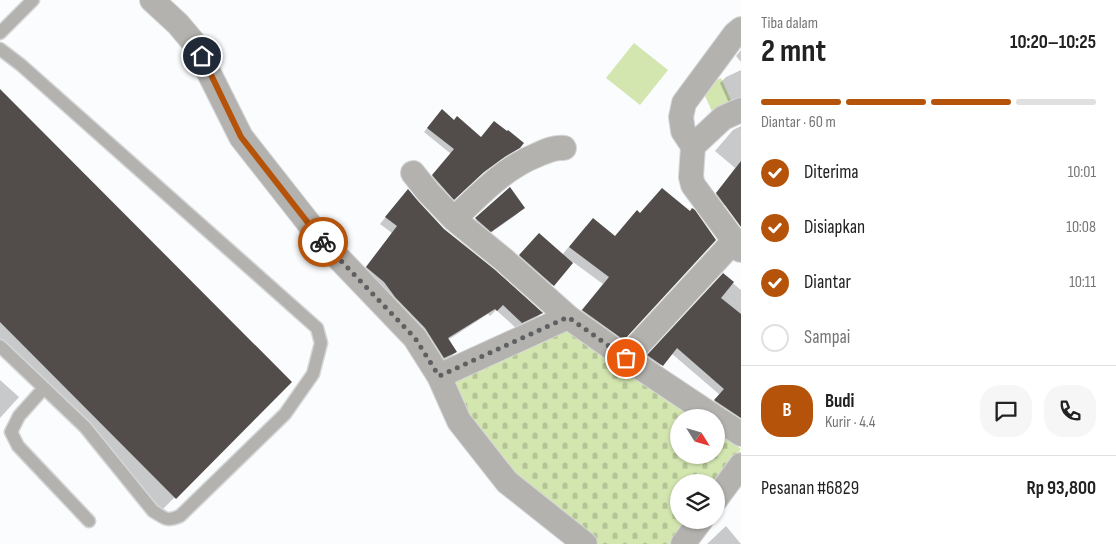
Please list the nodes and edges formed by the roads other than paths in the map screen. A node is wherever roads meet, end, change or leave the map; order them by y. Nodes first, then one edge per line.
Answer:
1 (33, 0) edge
2 (152, 0) edge
3 (741, 29) edge
4 (0, 33) edge
5 (0, 49) edge
6 (741, 110) edge
7 (693, 146) junction
8 (564, 148) dead end
9 (413, 173) dead end
10 (454, 219) junction
11 (738, 246) edge
12 (568, 317) junction
13 (0, 346) edge
14 (626, 358) junction
15 (439, 376) junction
16 (44, 388) junction
17 (702, 409) edge
18 (725, 424) edge
19 (741, 434) edge
20 (741, 465) edge
21 (725, 487) edge
22 (89, 521) dead end
23 (694, 529) edge
24 (585, 544) edge
25 (683, 544) edge

1 - 4 lane
2 - 15 street
3 - 7 street
5 - 16 lane
6 - 7 street
7 - 11 street
8 - 10 street
9 - 10 street
10 - 12 street
11 - 14 street
12 - 14 street
12 - 15 street
13 - 16 lane
14 - 17 street
15 - 24 street
16 - 22 lane
18 - 19 street
20 - 21 street
23 - 25 street

